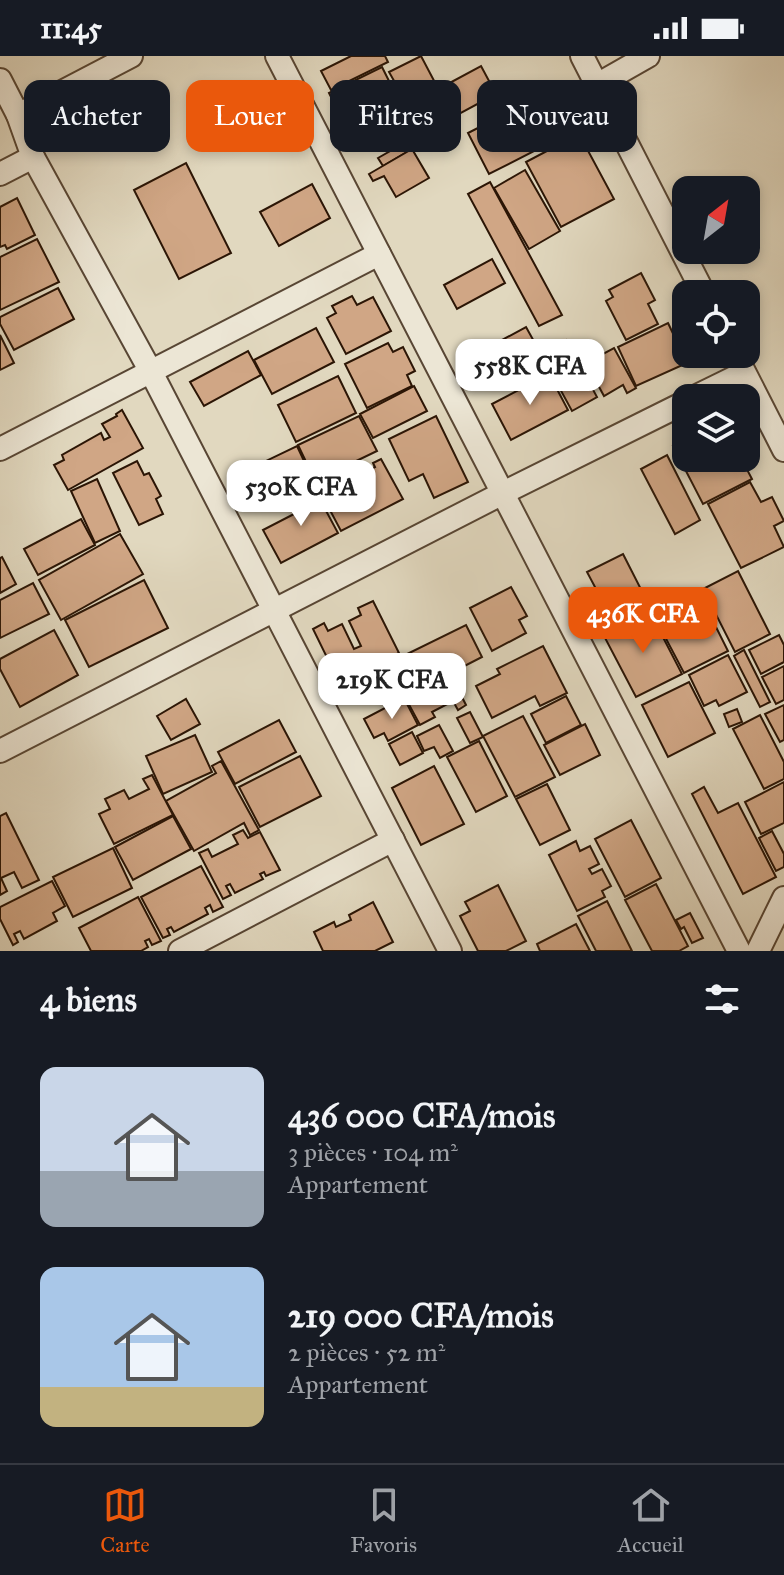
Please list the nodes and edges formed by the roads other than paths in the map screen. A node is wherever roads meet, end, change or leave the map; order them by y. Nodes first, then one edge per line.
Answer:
1 (131, 56) edge
2 (277, 56) edge
3 (582, 56) edge
4 (648, 56) edge
5 (0, 80) edge
6 (594, 80) edge
7 (606, 80) edge
8 (18, 115) junction
9 (631, 152) edge
10 (33, 157) junction
11 (0, 174) edge
12 (379, 254) junction
13 (697, 280) edge
14 (733, 368) edge
15 (743, 368) edge
16 (151, 372) junction
17 (712, 384) edge
18 (672, 409) edge
19 (0, 449) edge
20 (784, 450) edge
21 (503, 493) junction
22 (275, 612) junction
23 (0, 751) edge
24 (393, 840) junction
25 (784, 898) edge
26 (180, 951) edge
27 (450, 951) edge
28 (739, 951) edge
29 (758, 951) edge

1 - 8 street
2 - 12 street
3 - 6 street
4 - 7 street
5 - 8 street
8 - 10 street
9 - 13 street
10 - 11 street
10 - 16 street
12 - 16 street
12 - 21 street
14 - 17 street
15 - 20 street
16 - 19 street
16 - 22 street
18 - 21 street
21 - 22 street
21 - 28 street
22 - 23 street
22 - 24 street
24 - 26 street
24 - 27 street
25 - 29 street

